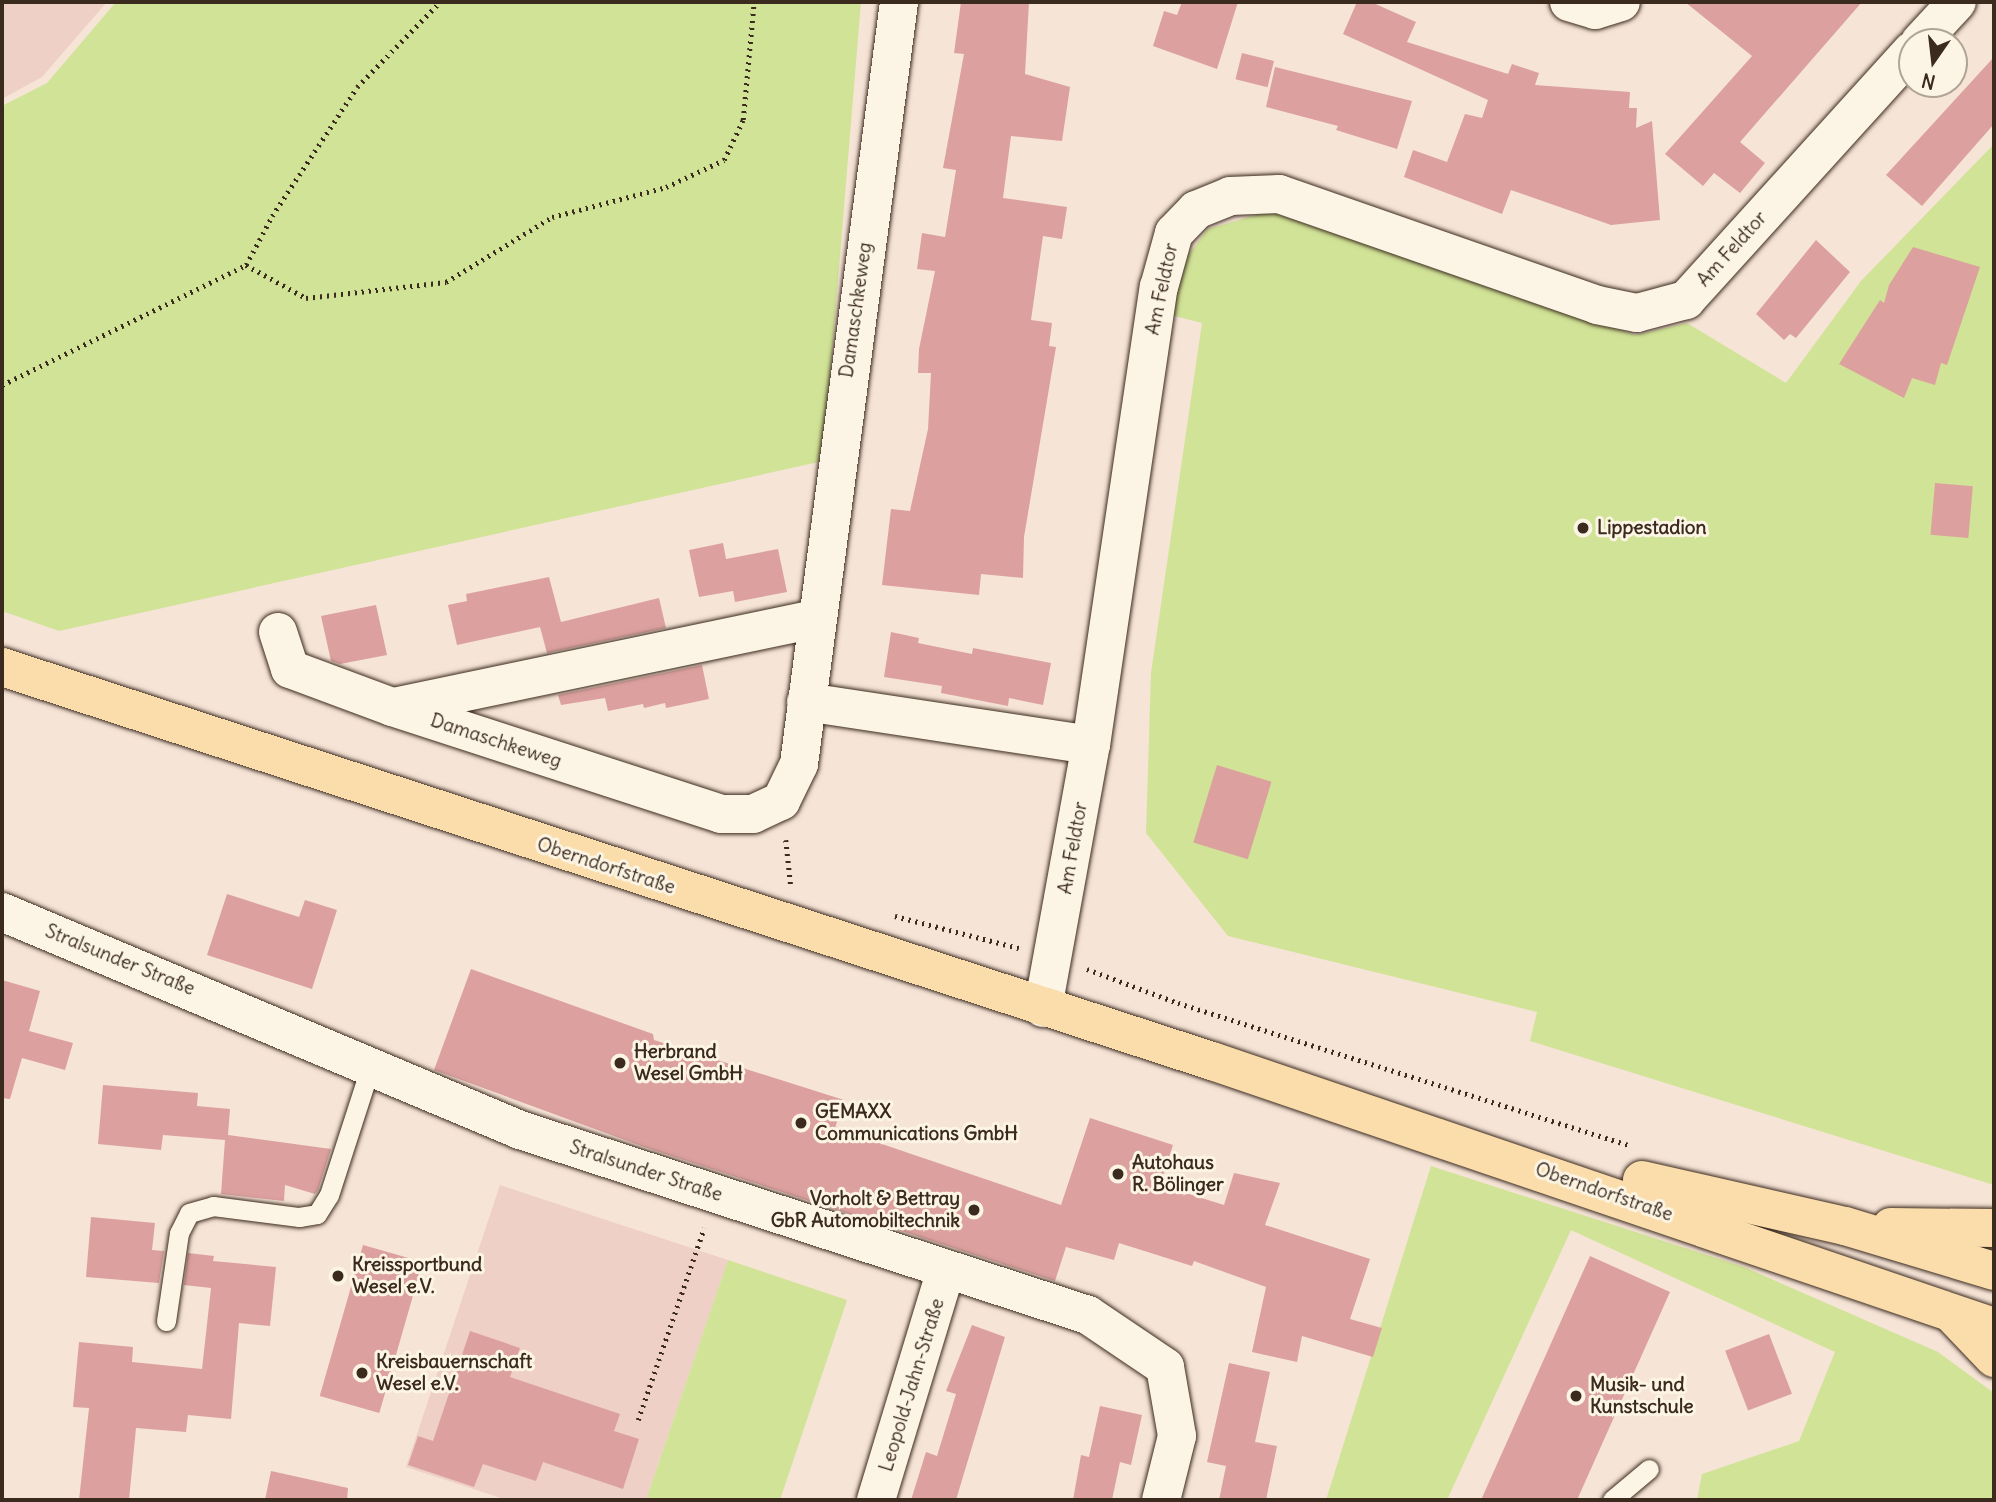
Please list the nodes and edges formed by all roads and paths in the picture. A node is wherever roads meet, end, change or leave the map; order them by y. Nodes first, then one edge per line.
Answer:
1 (440, 2) edge
2 (754, 2) edge
3 (899, 2) edge
4 (1569, 2) edge
5 (1621, 2) edge
6 (1957, 2) edge
7 (1933, 28) edge
8 (1898, 66) edge
9 (246, 265) junction
10 (2, 385) edge
11 (815, 619) junction
12 (278, 632) dead end
13 (2, 667) edge
14 (806, 702) junction
15 (392, 707) junction
16 (1091, 745) junction
17 (781, 801) junction
18 (780, 886) dead end
19 (792, 889) junction
20 (804, 892) dead end
21 (2, 912) edge
22 (883, 912) dead end
23 (1055, 957) junction
24 (1042, 1008) junction
25 (1212, 1061) junction
26 (370, 1068) junction
27 (1641, 1149) dead end
28 (716, 1194) junction
29 (1845, 1226) junction
30 (1994, 1228) edge
31 (946, 1269) junction
32 (1994, 1271) edge
33 (1948, 1309) junction
34 (166, 1321) dead end
35 (1994, 1327) edge
36 (1994, 1358) edge
37 (638, 1420) dead end
38 (1649, 1469) dead end
39 (876, 1500) edge
40 (1161, 1500) edge
41 (1612, 1500) edge

1 - 9 path
2 - 9 path
3 - 11 street, Damaschkeweg
4 - 5 street
6 - 7 street
8 - 16 street, Am Feldtor
9 - 10 path
11 - 14 street, Damaschkeweg
11 - 15 street, Damaschkeweg
12 - 15 street, Damaschkeweg
13 - 24 main road, Oberndorfstraße
14 - 16 street
14 - 17 street, Damaschkeweg
15 - 17 street, Damaschkeweg
16 - 23 street, Am Feldtor
17 - 19 path
18 - 19 path
19 - 20 path
21 - 26 street, Stralsunder Straße
22 - 23 path
23 - 24 street, Am Feldtor
23 - 27 path
24 - 25 main road, Oberndorfstraße
25 - 29 main road, Oberndorfstraße
25 - 33 main road, Oberndorfstraße
26 - 28 street, Stralsunder Straße
26 - 34 lane
28 - 31 street, Stralsunder Straße
28 - 37 path
29 - 30 main road
29 - 32 main road, Oberndorfstraße
31 - 39 street, Leopold-Jahn-Straße
31 - 40 street, Stralsunder Straße
33 - 35 main road, Oberndorfstraße
33 - 36 main road
38 - 41 lane

